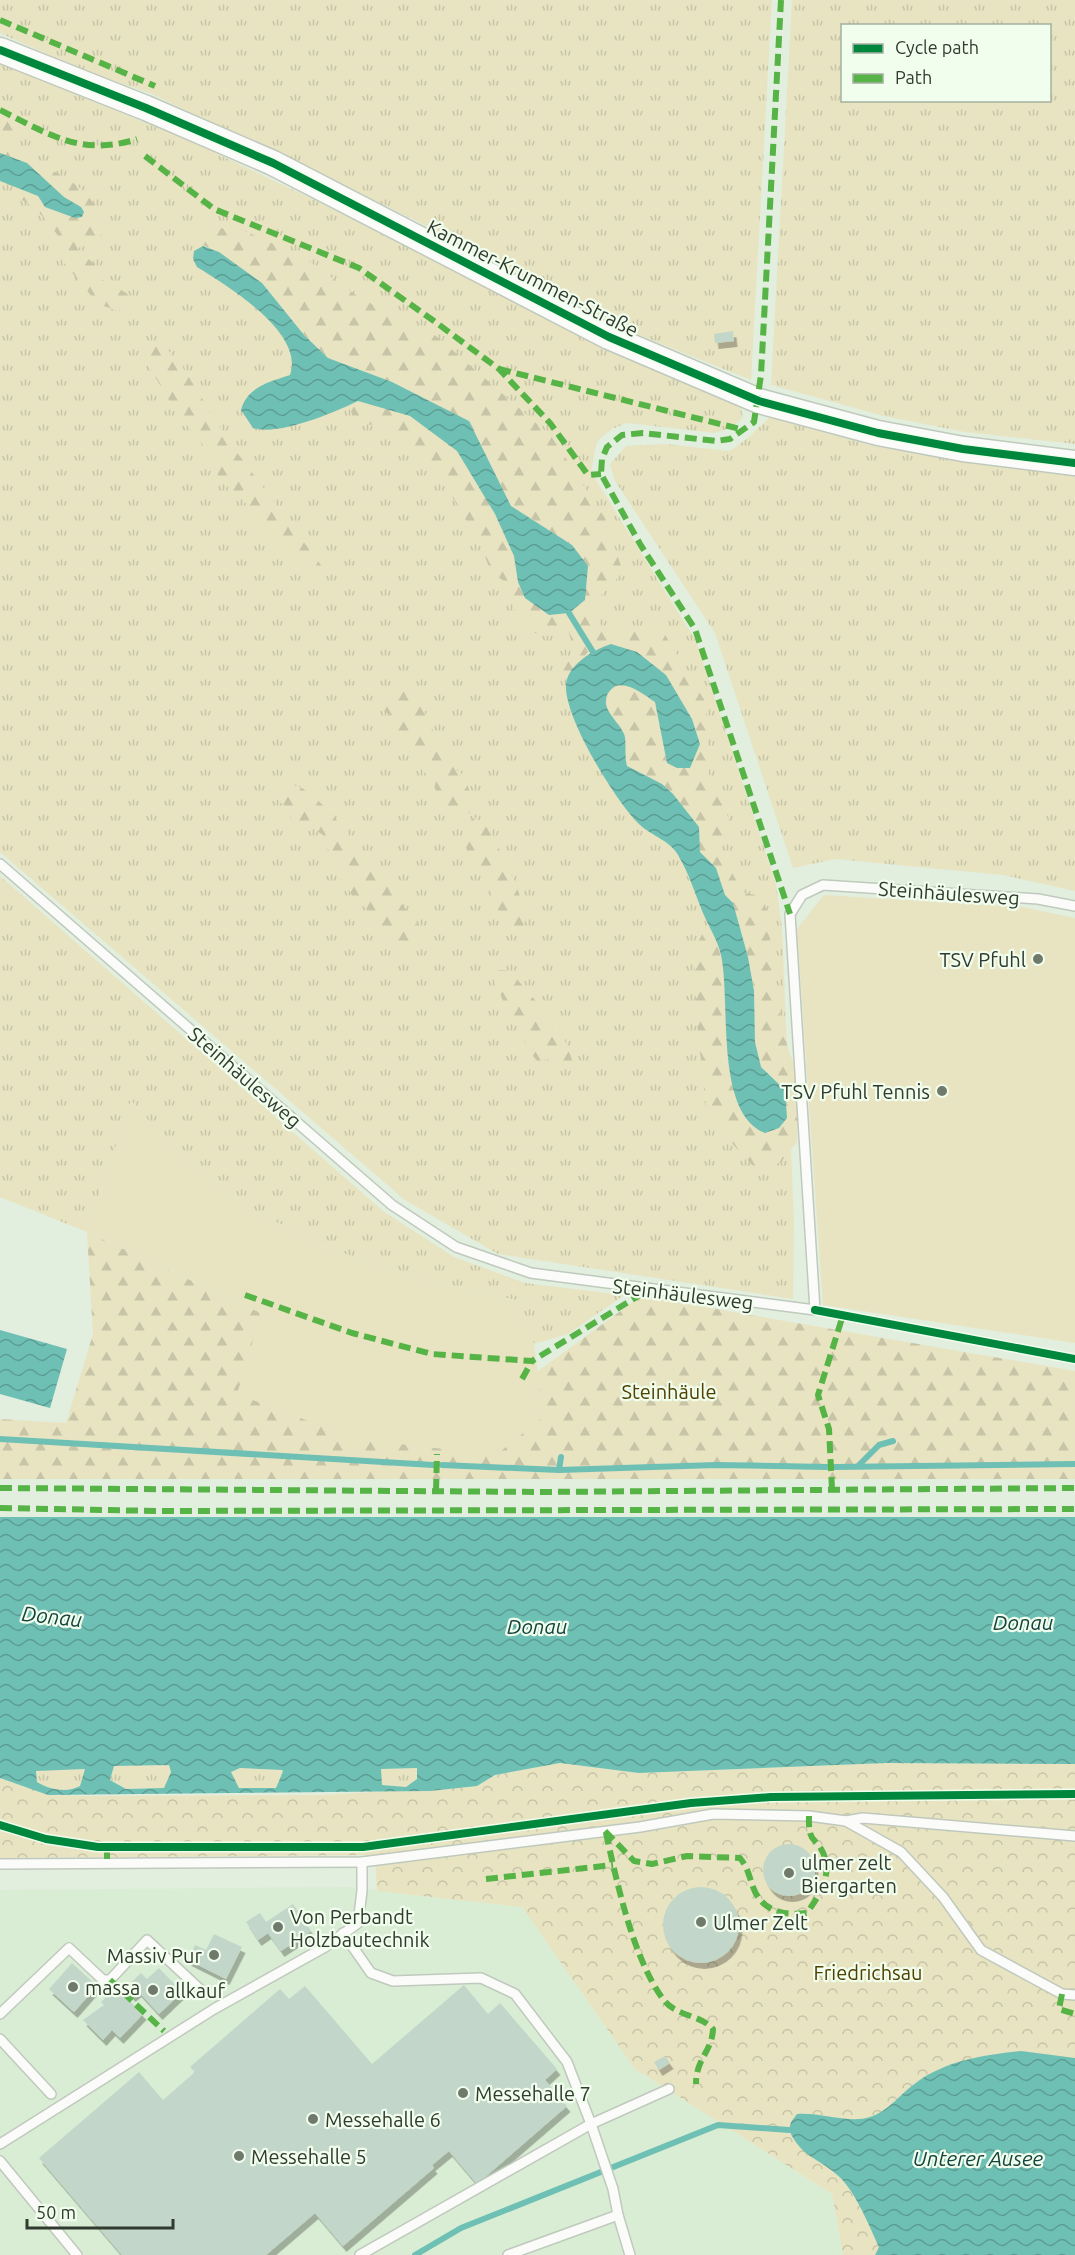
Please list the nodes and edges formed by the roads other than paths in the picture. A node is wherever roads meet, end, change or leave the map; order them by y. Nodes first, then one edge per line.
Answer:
1 (0, 50) edge
2 (1075, 463) edge
3 (0, 864) edge
4 (1075, 906) edge
5 (846, 1821) junction
6 (1075, 1836) edge
7 (362, 1862) junction
8 (0, 1864) edge
9 (343, 1934) junction
10 (204, 1994) dead end
11 (1075, 1995) edge
12 (0, 2014) edge
13 (0, 2039) edge
14 (669, 2089) dead end
15 (51, 2094) dead end
16 (591, 2124) junction
17 (0, 2144) edge
18 (0, 2161) edge
19 (618, 2215) junction
20 (77, 2255) edge
21 (360, 2255) edge
22 (508, 2255) edge
23 (630, 2255) edge

1 - 2 street, Kammer-Krummen-Straße
3 - 4 lane, Steinhäulesweg
5 - 6 lane
5 - 7 lane
5 - 11 lane
7 - 8 lane
7 - 9 lane
9 - 16 lane
9 - 17 lane
10 - 12 lane
13 - 15 lane
14 - 16 lane
16 - 19 lane
16 - 21 lane
18 - 20 lane
19 - 22 lane
19 - 23 lane

